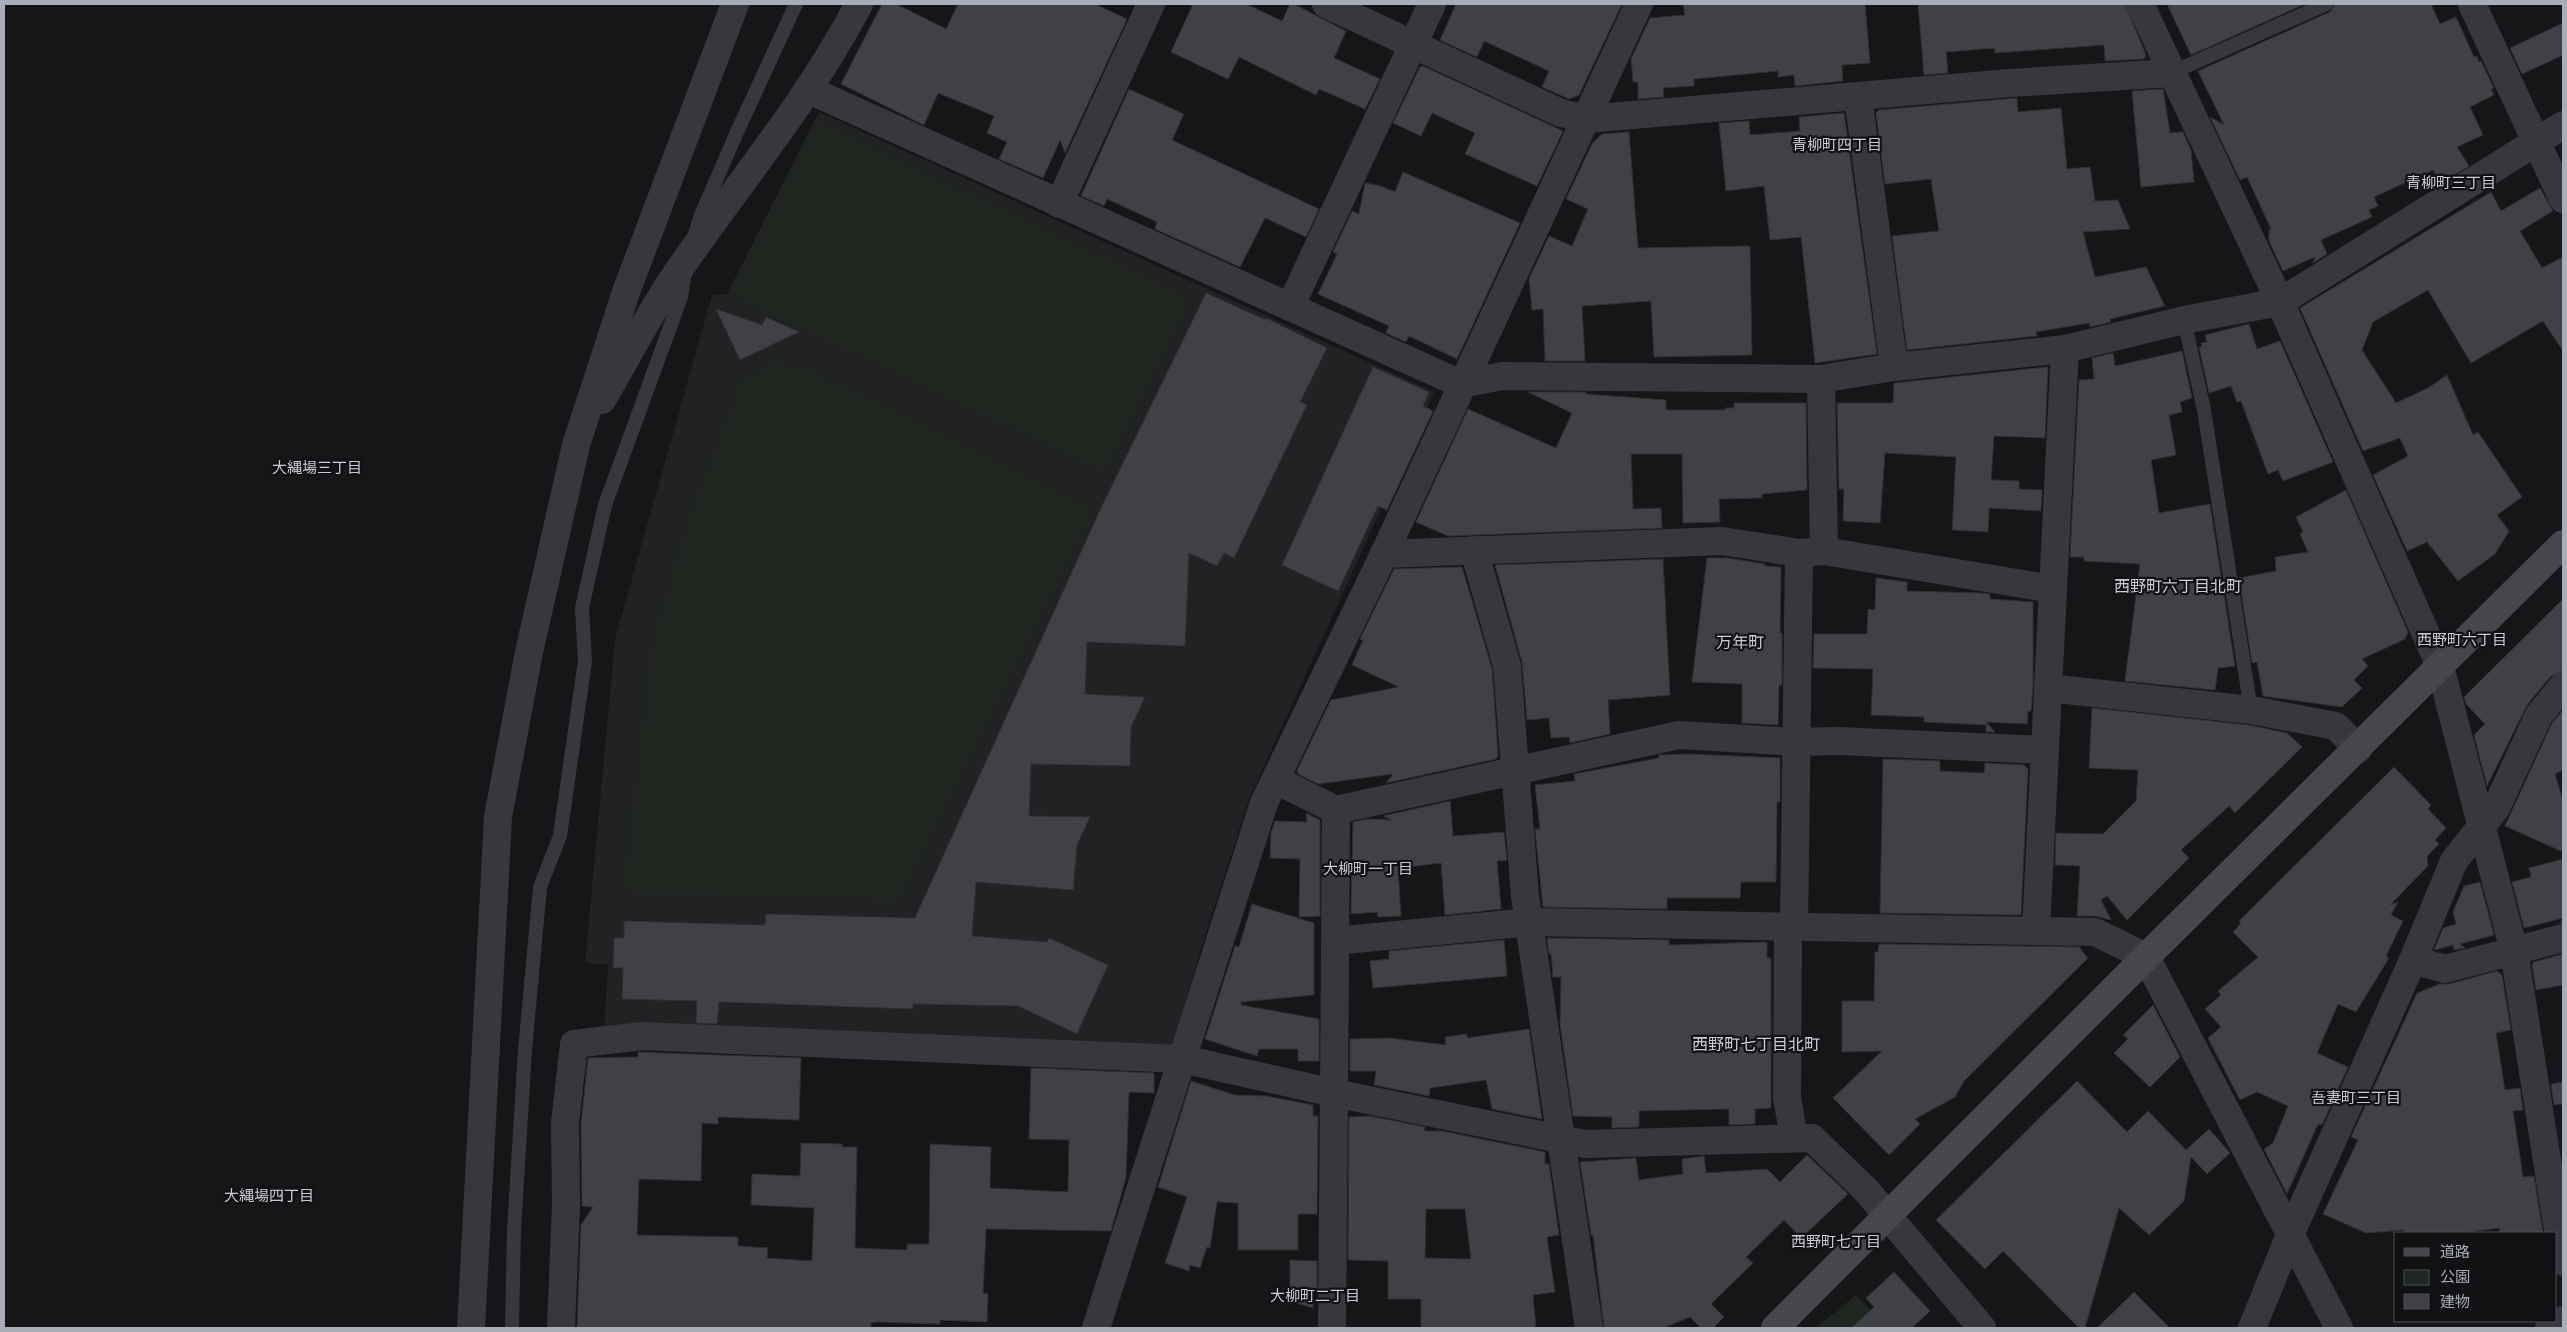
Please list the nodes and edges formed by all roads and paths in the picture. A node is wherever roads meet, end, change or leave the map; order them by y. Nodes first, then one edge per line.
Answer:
1 (735, 4) edge
2 (796, 4) edge
3 (859, 4) edge
4 (1151, 4) edge
5 (1326, 4) edge
6 (1432, 4) edge
7 (1640, 4) edge
8 (2140, 4) edge
9 (2326, 4) edge
10 (2472, 4) edge
11 (1414, 43) junction
12 (2171, 73) junction
13 (809, 90) junction
14 (1858, 97) junction
15 (1586, 119) junction
16 (2563, 125) edge
17 (2537, 142) junction
18 (2563, 199) edge
19 (1059, 204) junction
20 (688, 256) junction
21 (2280, 302) junction
22 (1290, 307) junction
23 (2184, 320) junction
24 (2065, 349) junction
25 (1894, 368) junction
26 (1821, 379) junction
27 (1461, 384) junction
28 (576, 445) junction
29 (2563, 544) edge
30 (1474, 550) junction
31 (1812, 552) junction
32 (1384, 554) junction
33 (2052, 589) junction
34 (2440, 666) junction
35 (2563, 686) edge
36 (2048, 688) junction
37 (2251, 710) junction
38 (1797, 742) junction
39 (2358, 749) junction
40 (2044, 750) junction
41 (1516, 769) junction
42 (1276, 780) junction
43 (1336, 810) junction
44 (2481, 826) junction
45 (1530, 922) junction
46 (1791, 928) junction
47 (2036, 930) junction
48 (2563, 938) edge
49 (1335, 941) junction
50 (2514, 951) junction
51 (2146, 957) junction
52 (2413, 960) junction
53 (1182, 1059) junction
54 (1334, 1094) junction
55 (1794, 1137) junction
56 (1562, 1141) junction
57 (1886, 1216) junction
58 (2290, 1235) junction
59 (2563, 1262) edge
60 (2563, 1320) edge
61 (471, 1328) edge
62 (512, 1328) edge
63 (561, 1328) edge
64 (1096, 1328) edge
65 (1332, 1328) edge
66 (1589, 1328) edge
67 (1775, 1328) edge
68 (1982, 1328) edge
69 (2252, 1328) edge
70 (2339, 1328) edge
71 (2549, 1328) edge

1 - 28 street
2 - 20 lane
3 - 13 street
4 - 19 street
5 - 11 street
6 - 11 street
7 - 15 street
8 - 12 street
9 - 12 lane
10 - 17 street
11 - 15 street
11 - 22 street
12 - 14 street
12 - 21 street
13 - 19 street
13 - 20 street
14 - 15 street
14 - 25 street
15 - 27 street
16 - 17 street
17 - 18 street
17 - 21 street
19 - 22 street
20 - 28 street
20 - 62 lane
21 - 23 street
21 - 34 street
22 - 27 street
23 - 24 street
23 - 37 lane
24 - 25 street
24 - 33 street
25 - 26 street
26 - 27 street
26 - 31 street
27 - 32 street
28 - 61 street
29 - 34 street
30 - 31 street
30 - 32 street
30 - 41 street
31 - 33 street
31 - 38 street
32 - 42 street
33 - 36 street
34 - 39 street
34 - 44 street
35 - 44 street
36 - 37 street
36 - 40 street
37 - 39 street
38 - 40 street
38 - 41 street
38 - 46 street
39 - 51 street
40 - 47 street
41 - 43 street
41 - 45 street
42 - 43 street
42 - 53 street
43 - 49 street
44 - 50 street
44 - 52 street
45 - 46 street
45 - 49 street
45 - 56 street
46 - 47 street
46 - 55 street
47 - 51 street
48 - 50 street
49 - 54 street
50 - 52 street
50 - 59 street
51 - 57 street
51 - 58 street
52 - 58 street
53 - 54 street
53 - 63 street
53 - 64 street
54 - 56 street
54 - 65 street
55 - 56 street
55 - 57 street
56 - 66 street
57 - 67 street
57 - 68 street
58 - 69 street
58 - 70 street
60 - 71 street

